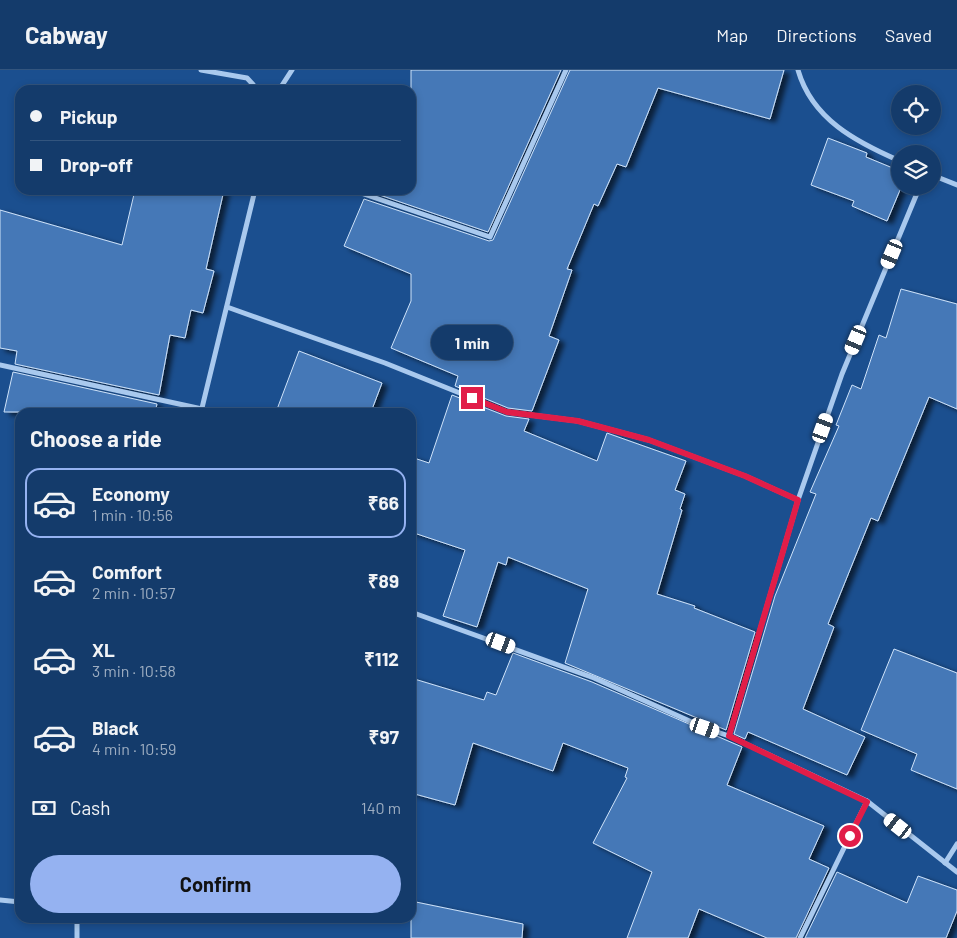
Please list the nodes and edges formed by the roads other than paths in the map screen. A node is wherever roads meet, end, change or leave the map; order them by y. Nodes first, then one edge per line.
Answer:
1 (201, 70) edge
2 (292, 70) edge
3 (566, 70) edge
4 (798, 70) edge
5 (254, 85) edge
6 (282, 85) edge
7 (891, 157) edge
8 (941, 179) edge
9 (957, 185) edge
10 (254, 195) edge
11 (367, 195) edge
12 (916, 195) edge
13 (227, 307) junction
14 (0, 365) edge
15 (189, 408) edge
16 (203, 408) edge
17 (798, 500) junction
18 (416, 614) edge
19 (729, 736) junction
20 (867, 802) junction
21 (957, 844) edge
22 (945, 862) junction
23 (957, 872) edge
24 (0, 900) edge
25 (15, 902) edge
26 (77, 923) edge
27 (77, 938) edge
28 (800, 938) edge

1 - 5 street
2 - 6 street
3 - 11 street
4 - 7 street
8 - 9 street
10 - 13 street
12 - 17 street
13 - 16 street
13 - 17 street
14 - 15 street
17 - 19 street
18 - 19 street
19 - 20 street
20 - 22 street
20 - 28 street
21 - 22 street
22 - 23 street
24 - 25 street
26 - 27 street

